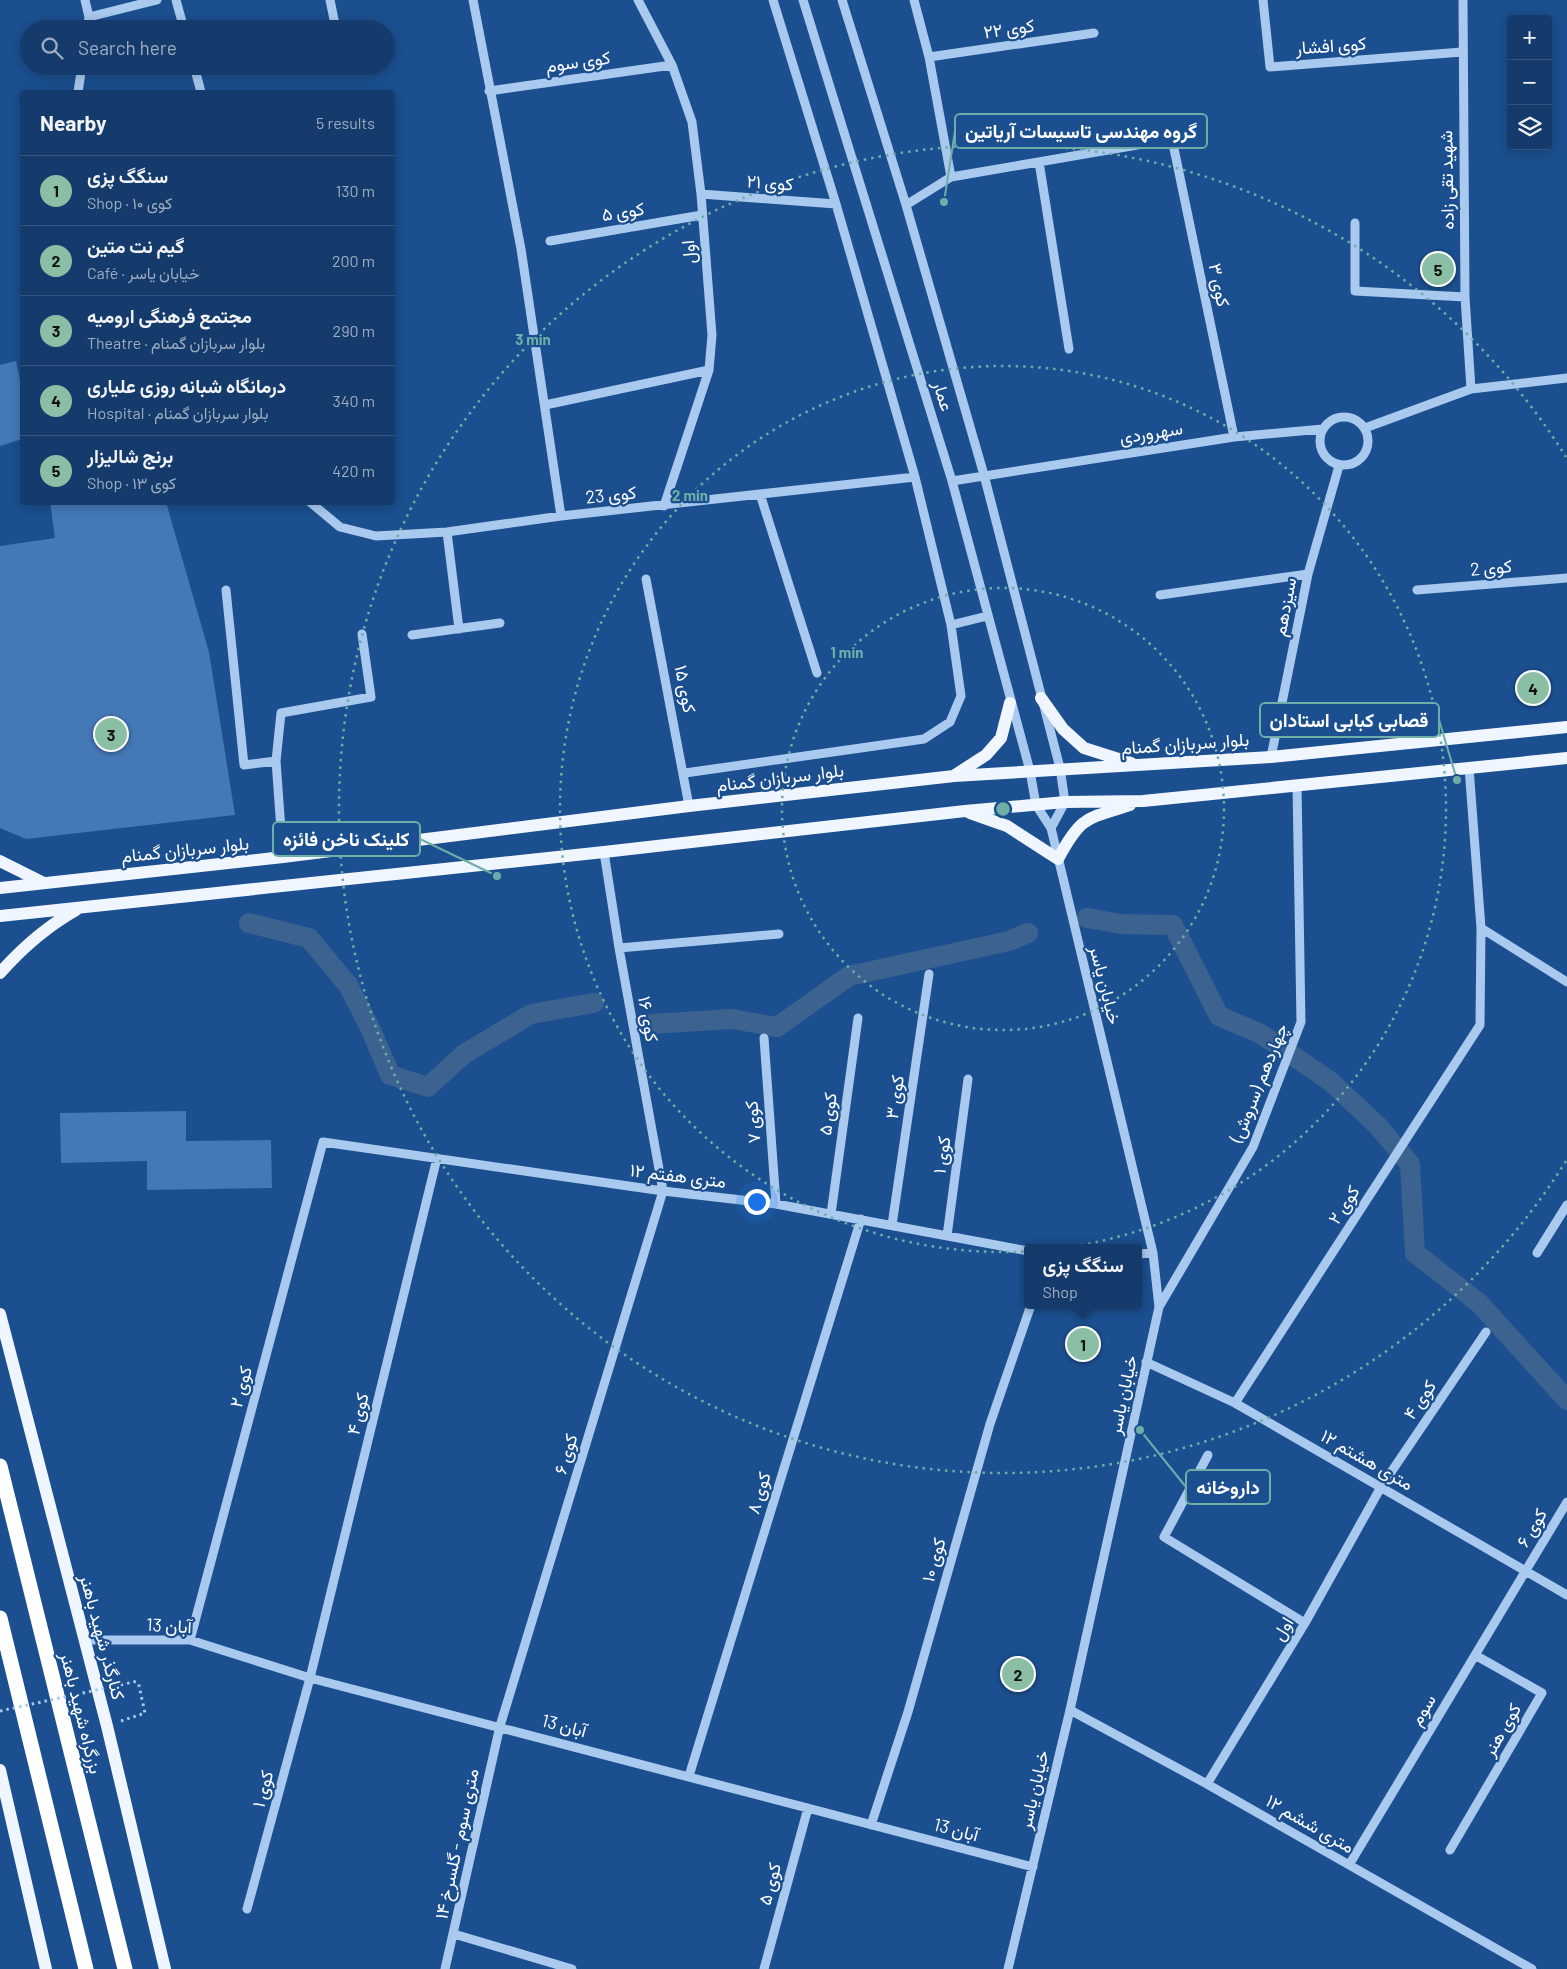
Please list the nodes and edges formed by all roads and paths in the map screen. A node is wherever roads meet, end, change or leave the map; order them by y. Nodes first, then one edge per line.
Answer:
1 (85, 0) edge
2 (157, 0) edge
3 (176, 0) edge
4 (330, 0) edge
5 (473, 0) edge
6 (638, 0) edge
7 (773, 0) edge
8 (803, 0) edge
9 (842, 0) edge
10 (914, 0) edge
11 (1263, 0) edge
12 (1463, 0) edge
13 (89, 17) junction
14 (88, 20) edge
15 (182, 20) edge
16 (334, 20) edge
17 (1094, 33) dead end
18 (1462, 52) junction
19 (929, 57) junction
20 (672, 65) junction
21 (81, 75) edge
22 (196, 75) edge
23 (78, 90) edge
24 (200, 90) edge
25 (489, 90) junction
26 (1039, 162) junction
27 (951, 177) junction
28 (701, 194) junction
29 (836, 204) junction
30 (906, 205) junction
31 (702, 216) junction
32 (1355, 223) dead end
33 (550, 241) dead end
34 (1465, 297) junction
35 (1069, 349) dead end
36 (709, 370) junction
37 (1567, 378) edge
38 (1471, 389) junction
39 (545, 405) junction
40 (1365, 428) junction
41 (1323, 429) junction
42 (1234, 437) junction
43 (1339, 466) junction
44 (984, 475) junction
45 (916, 478) junction
46 (952, 481) junction
47 (760, 494) junction
48 (314, 505) edge
49 (664, 506) junction
50 (561, 516) junction
51 (447, 532) junction
52 (1308, 574) junction
53 (1567, 578) edge
54 (646, 579) dead end
55 (226, 590) dead end
56 (1417, 590) dead end
57 (1160, 594) dead end
58 (987, 616) junction
59 (500, 623) dead end
60 (951, 625) junction
61 (459, 629) junction
62 (362, 634) dead end
63 (412, 636) dead end
64 (817, 673) dead end
65 (1041, 698) junction
66 (1010, 703) junction
67 (1567, 727) edge
68 (1271, 757) junction
69 (1567, 758) edge
70 (276, 761) junction
71 (1141, 766) junction
72 (1469, 767) junction
73 (1060, 768) junction
74 (1030, 772) junction
75 (685, 773) junction
76 (954, 776) junction
77 (1297, 786) junction
78 (1143, 801) junction
79 (1065, 802) junction
80 (1036, 805) junction
81 (689, 806) junction
82 (965, 811) junction
83 (1051, 828) junction
84 (604, 852) junction
85 (283, 857) junction
86 (1058, 859) junction
87 (0, 861) edge
88 (44, 883) junction
89 (0, 888) edge
90 (81, 908) junction
91 (0, 916) edge
92 (1481, 928) junction
93 (778, 934) dead end
94 (619, 948) junction
95 (0, 973) edge
96 (929, 974) dead end
97 (1567, 982) edge
98 (858, 1018) dead end
99 (764, 1038) dead end
100 (968, 1079) dead end
101 (324, 1142) joint
102 (437, 1158) junction
103 (663, 1191) junction
104 (776, 1204) junction
105 (1567, 1205) edge
106 (831, 1214) junction
107 (861, 1219) junction
108 (892, 1225) junction
109 (947, 1236) junction
110 (1024, 1250) edge
111 (1153, 1253) junction
112 (1537, 1253) dead end
113 (1142, 1254) edge
114 (1159, 1307) junction
115 (1030, 1309) edge
116 (0, 1314) edge
117 (1486, 1332) dead end
118 (1146, 1362) junction
119 (1235, 1403) junction
120 (1208, 1455) dead end
121 (0, 1466) edge
122 (1382, 1487) junction
123 (1567, 1502) edge
124 (1525, 1571) junction
125 (1567, 1595) edge
126 (0, 1618) edge
127 (1305, 1623) junction
128 (85, 1640) junction
129 (190, 1640) junction
130 (1475, 1655) junction
131 (310, 1678) junction
132 (1070, 1710) junction
133 (0, 1711) edge
134 (107, 1726) junction
135 (500, 1726) junction
136 (0, 1770) edge
137 (689, 1776) junction
138 (1207, 1784) junction
139 (3, 1796) edge
140 (808, 1808) junction
141 (871, 1825) junction
142 (1450, 1850) dead end
143 (1349, 1865) junction
144 (1032, 1867) junction
145 (247, 1909) dead end
146 (454, 1934) junction
147 (125, 1965) edge
148 (46, 1969) edge
149 (86, 1969) edge
150 (165, 1969) edge
151 (446, 1969) edge
152 (572, 1969) edge
153 (764, 1969) edge
154 (1008, 1969) edge
155 (1532, 1969) edge

1 - 13 street
2 - 13 street
3 - 15 street
4 - 16 street
5 - 25 street
6 - 20 street, اول
7 - 29 street
8 - 46 street, عمار
9 - 30 street, عمار
10 - 19 street
11 - 18 street, کوی افشار
12 - 18 street, شهید تقی زاده
13 - 14 street
17 - 19 street, کوی ۲۲
18 - 34 street, شهید تقی زاده
19 - 27 street
20 - 25 street, کوی سوم
20 - 28 street, اول
21 - 23 street
22 - 24 street
25 - 39 street
26 - 27 street
26 - 35 street
26 - 42 street, کوی ۳
27 - 30 street
28 - 29 street, کوی ۲۱
28 - 31 street, اول
29 - 45 street
30 - 44 street, عمار
31 - 33 street, کوی ۵
31 - 36 street, اول
32 - 34 street
34 - 38 street, شهید تقی زاده
36 - 39 street
36 - 49 street, اول
37 - 38 street
38 - 40 street
39 - 50 street
40 - 41 street
40 - 43 street
41 - 42 street, سهروردی
41 - 43 street
42 - 44 street, سهروردی
43 - 52 street, سیزدهم
44 - 46 street, سهروردی
44 - 65 street, عمار
45 - 47 street, کوی 23
45 - 60 street
46 - 58 street, عمار
47 - 49 street, کوی 23
47 - 64 street
48 - 51 street, کوی 23
49 - 50 street, کوی 23
50 - 51 street, کوی 23
51 - 61 street
52 - 57 street
52 - 68 street, سیزدهم
53 - 56 street, کوی 2
54 - 75 street, کوی ۱۵
55 - 70 street
58 - 60 street
58 - 66 street, عمار
59 - 61 street
60 - 75 street
61 - 63 street
62 - 70 street
65 - 71 main road
65 - 73 street, عمار
66 - 74 street, عمار
66 - 76 main road
67 - 68 main road, بلوار سربازان گمنام
68 - 71 main road, بلوار سربازان گمنام
69 - 72 main road
70 - 85 street
71 - 73 main road, بلوار سربازان گمنام
72 - 77 main road
72 - 92 street
73 - 74 main road, بلوار سربازان گمنام
73 - 79 street, عمار
74 - 76 main road, بلوار سربازان گمنام
74 - 80 street, عمار
75 - 81 street, کوی ۱۵
76 - 81 main road, بلوار سربازان گمنام
77 - 78 main road
77 - 114 street, چهاردهم (سروش)
78 - 79 main road
78 - 86 main road
79 - 80 main road
79 - 83 street
80 - 82 main road
80 - 83 street, خیابان یاسر
81 - 85 main road, بلوار سربازان گمنام
82 - 84 main road
82 - 86 main road
83 - 86 street, خیابان یاسر
84 - 90 main road
84 - 94 street, کوی ۱۶
85 - 88 main road, بلوار سربازان گمنام
86 - 111 street, خیابان یاسر
87 - 88 main road
88 - 89 main road, بلوار سربازان گمنام
90 - 91 main road
90 - 95 main road
92 - 97 street
92 - 119 street, کوی ۲
93 - 94 street
94 - 103 street, کوی ۱۶
96 - 108 street, کوی ۳
98 - 106 street, کوی ۵
99 - 104 street, کوی ۷
100 - 109 street, کوی ۱
101 - 102 street, ۱۲ متری هفتم
101 - 129 street, کوی ۲
102 - 103 street, ۱۲ متری هفتم
102 - 131 street, کوی ۴
103 - 104 street, ۱۲ متری هفتم
103 - 135 street, کوی ۶
104 - 106 street, ۱۲ متری هفتم
105 - 112 street
106 - 107 street, ۱۲ متری هفتم
107 - 108 street, ۱۲ متری هفتم
107 - 137 street, کوی ۸
108 - 109 street, ۱۲ متری هفتم
109 - 110 street, ۱۲ متری هفتم
111 - 113 street
111 - 114 street, خیابان یاسر
114 - 118 street, خیابان یاسر
115 - 141 street, کوی ۱۰
116 - 128 main road, کنارگذر شهید باهنر
117 - 122 street, کوی ۴
118 - 119 street, ۱۲ متری هشتم
118 - 132 street, خیابان یاسر
119 - 122 street, ۱۲ متری هشتم
120 - 127 street
121 - 147 highway, بزرگراه شهید باهنر
122 - 124 street, ۱۲ متری هشتم
122 - 127 street, اول
123 - 124 street, کوی ۶
124 - 125 street, ۱۲ متری هشتم
124 - 130 street, سوم
126 - 149 highway
127 - 138 street, اول
128 - 129 street, 13 آبان
128 - 134 main road, کنارگذر شهید باهنر
129 - 131 street, 13 آبان
130 - 142 street, کوی هنر
130 - 143 street, سوم
131 - 135 street, 13 آبان
131 - 145 street, کوی ۱
132 - 138 street, ۱۲ متری ششم
132 - 144 street, خیابان یاسر
133 - 134 path, bridge
134 - 150 main road, کنارگذر شهید باهنر
135 - 137 street, 13 آبان
135 - 146 street, ۱۴ متری سوم - گلسرخ
136 - 139 main road
137 - 140 street, 13 آبان
138 - 143 street, ۱۲ متری ششم
139 - 148 main road
140 - 141 street, 13 آبان
140 - 153 street, کوی ۵
141 - 144 street, 13 آبان
143 - 155 street, ۱۲ متری ششم
144 - 154 street, خیابان یاسر
146 - 151 street, ۱۴ متری سوم - گلسرخ
146 - 152 street

